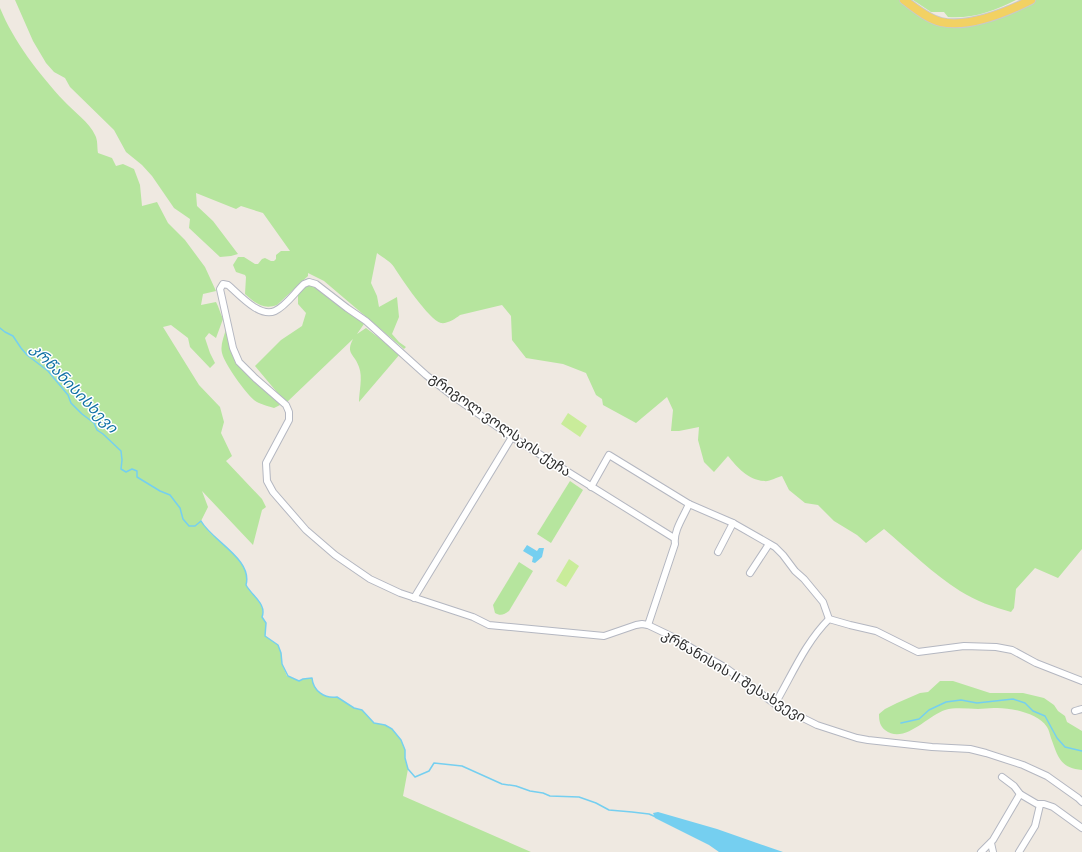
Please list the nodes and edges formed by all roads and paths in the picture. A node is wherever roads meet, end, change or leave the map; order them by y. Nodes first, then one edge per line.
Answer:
1 (904, 0) edge
2 (1031, 0) edge
3 (223, 284) joint
4 (512, 437) junction
5 (591, 487) junction
6 (689, 504) junction
7 (733, 523) junction
8 (674, 538) junction
9 (769, 544) junction
10 (718, 552) dead end
11 (750, 574) dead end
12 (414, 598) junction
13 (829, 618) junction
14 (648, 625) junction
15 (1082, 681) edge
16 (776, 704) junction
17 (1082, 710) edge
18 (1075, 711) dead end
19 (1002, 777) dead end
20 (1020, 794) junction
21 (1082, 802) edge
22 (1040, 805) junction
23 (1082, 828) edge
24 (991, 843) junction
25 (980, 852) edge
26 (993, 852) edge
27 (1020, 852) edge

1 - 2 main road
3 - 4 street, გრიგოლ ვოლსკის ქუჩა
3 - 12 street, კრწანისის II შესახვევი
4 - 5 street, გრიგოლ ვოლსკის ქუჩა
4 - 12 street
5 - 6 street
5 - 8 street, გრიგოლ ვოლსკის ქუჩა
6 - 7 street
6 - 8 street
7 - 9 street
7 - 10 street
8 - 14 street
9 - 11 street
9 - 13 street
12 - 14 street, კრწანისის II შესახვევი
13 - 15 street
13 - 16 street
14 - 16 street, კრწანისის II შესახვევი
16 - 21 street, კრწანისის II შესახვევი
17 - 18 street
19 - 20 street
20 - 22 street
20 - 24 street
22 - 23 street
22 - 27 street
24 - 25 street
24 - 26 street

